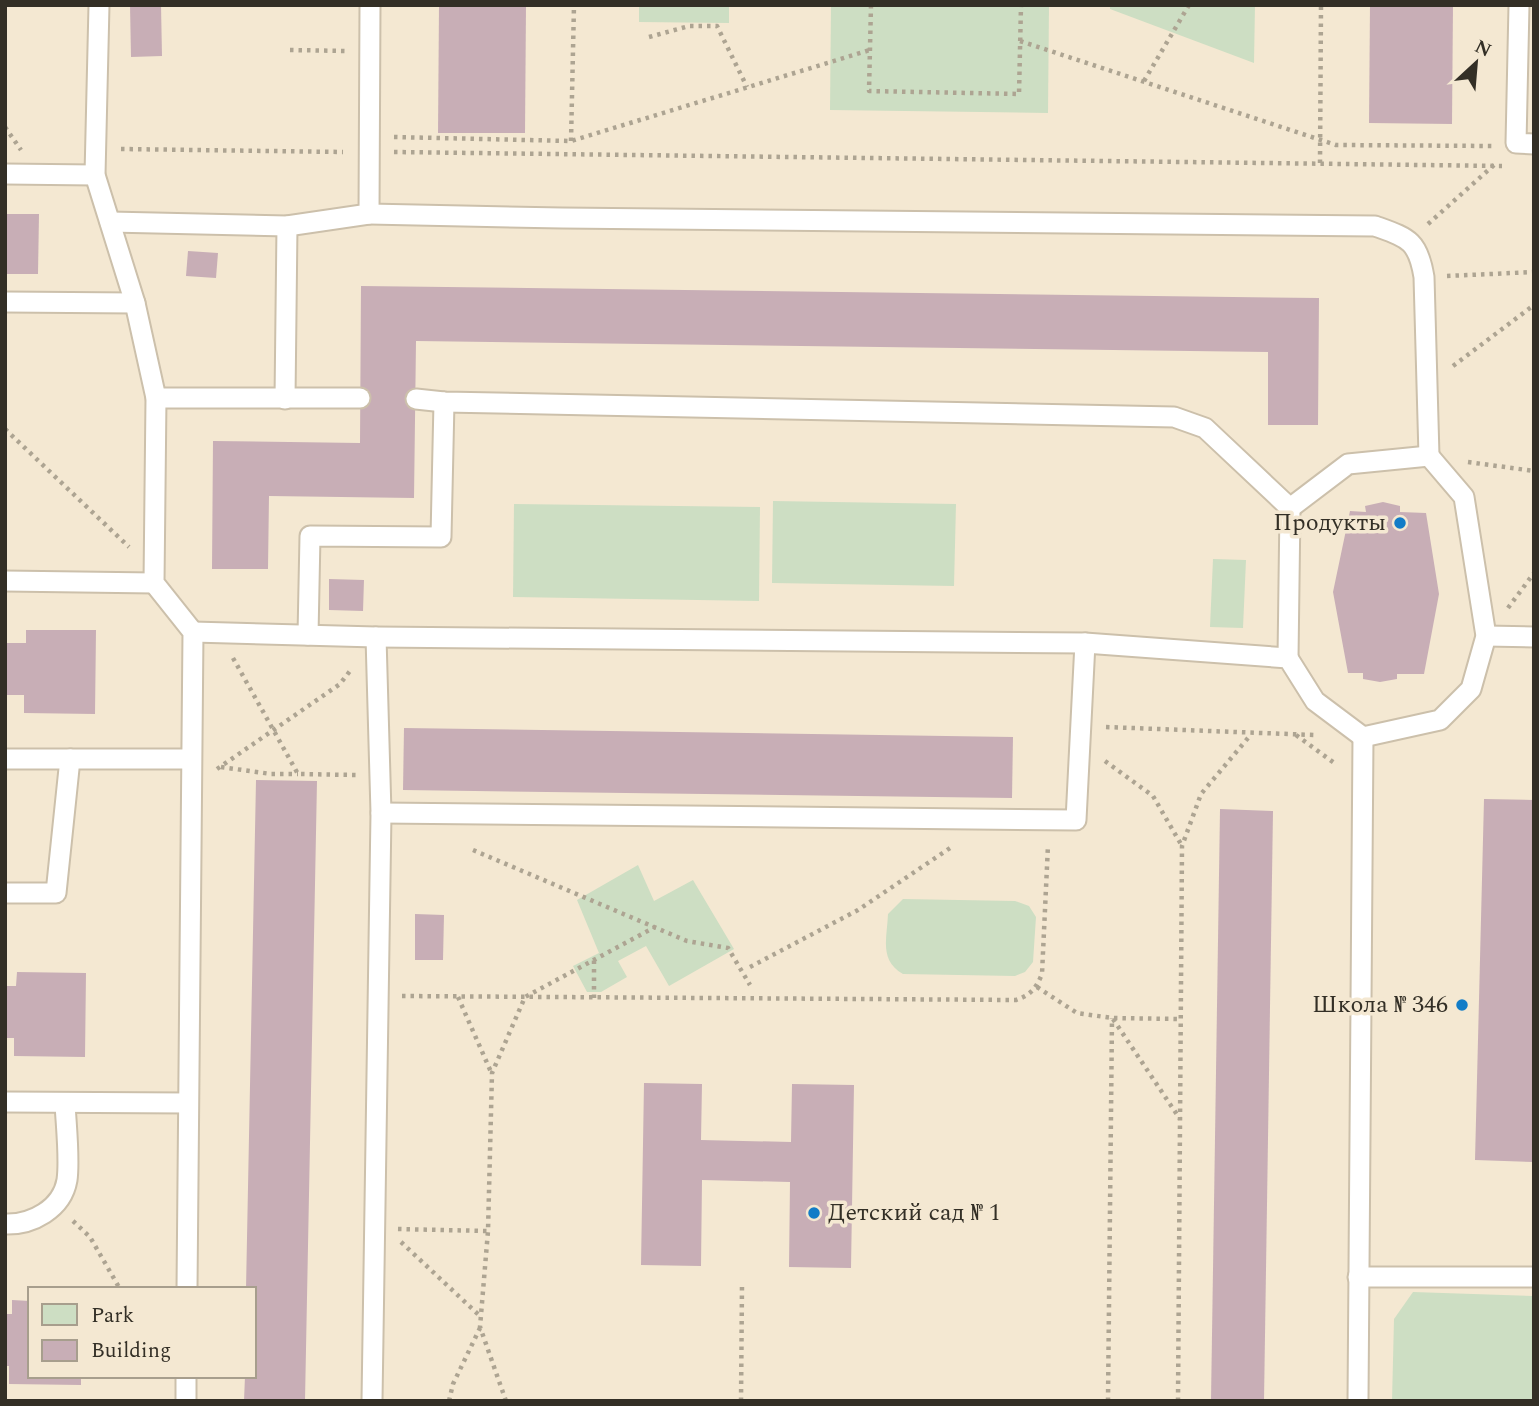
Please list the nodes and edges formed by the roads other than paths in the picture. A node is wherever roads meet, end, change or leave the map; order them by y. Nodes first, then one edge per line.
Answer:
1 (99, 5) edge
2 (370, 5) edge
3 (1519, 5) edge
4 (1534, 144) edge
5 (5, 174) edge
6 (95, 175) junction
7 (369, 214) junction
8 (110, 222) junction
9 (287, 226) junction
10 (5, 302) edge
11 (135, 303) junction
12 (156, 398) junction
13 (360, 398) dead end
14 (285, 399) junction
15 (415, 399) dead end
16 (444, 402) junction
17 (1429, 456) junction
18 (1290, 508) junction
19 (5, 580) edge
20 (154, 583) junction
21 (193, 632) junction
22 (307, 635) junction
23 (1486, 636) junction
24 (376, 637) junction
25 (1534, 637) edge
26 (1085, 643) junction
27 (1288, 659) junction
28 (1363, 737) junction
29 (5, 759) edge
30 (70, 759) junction
31 (190, 759) junction
32 (381, 813) junction
33 (5, 893) edge
34 (5, 1102) edge
35 (65, 1102) junction
36 (188, 1103) junction
37 (5, 1224) edge
38 (1358, 1277) junction
39 (1534, 1277) edge
40 (187, 1287) edge
41 (186, 1378) edge
42 (186, 1401) edge
43 (372, 1401) edge
44 (1358, 1401) edge

1 - 6 lane
2 - 7 lane
3 - 4 lane
5 - 6 lane
6 - 8 lane
7 - 9 lane
7 - 17 lane
8 - 9 lane
8 - 11 lane
9 - 14 lane
10 - 11 lane
11 - 12 lane
12 - 14 lane
12 - 20 lane
13 - 14 lane
15 - 16 lane
16 - 18 lane
16 - 22 lane
17 - 18 lane
17 - 23 lane
18 - 27 lane
19 - 20 lane
20 - 21 lane
21 - 22 lane
21 - 31 lane
22 - 24 lane
23 - 25 lane
23 - 28 lane
24 - 26 lane
24 - 32 lane
26 - 27 lane
26 - 32 lane
27 - 28 lane
28 - 38 lane
29 - 30 lane
30 - 31 lane
30 - 33 lane
31 - 36 lane
32 - 43 lane
34 - 35 lane
35 - 36 lane
35 - 37 lane
36 - 40 lane
38 - 39 lane
38 - 44 lane
41 - 42 lane

